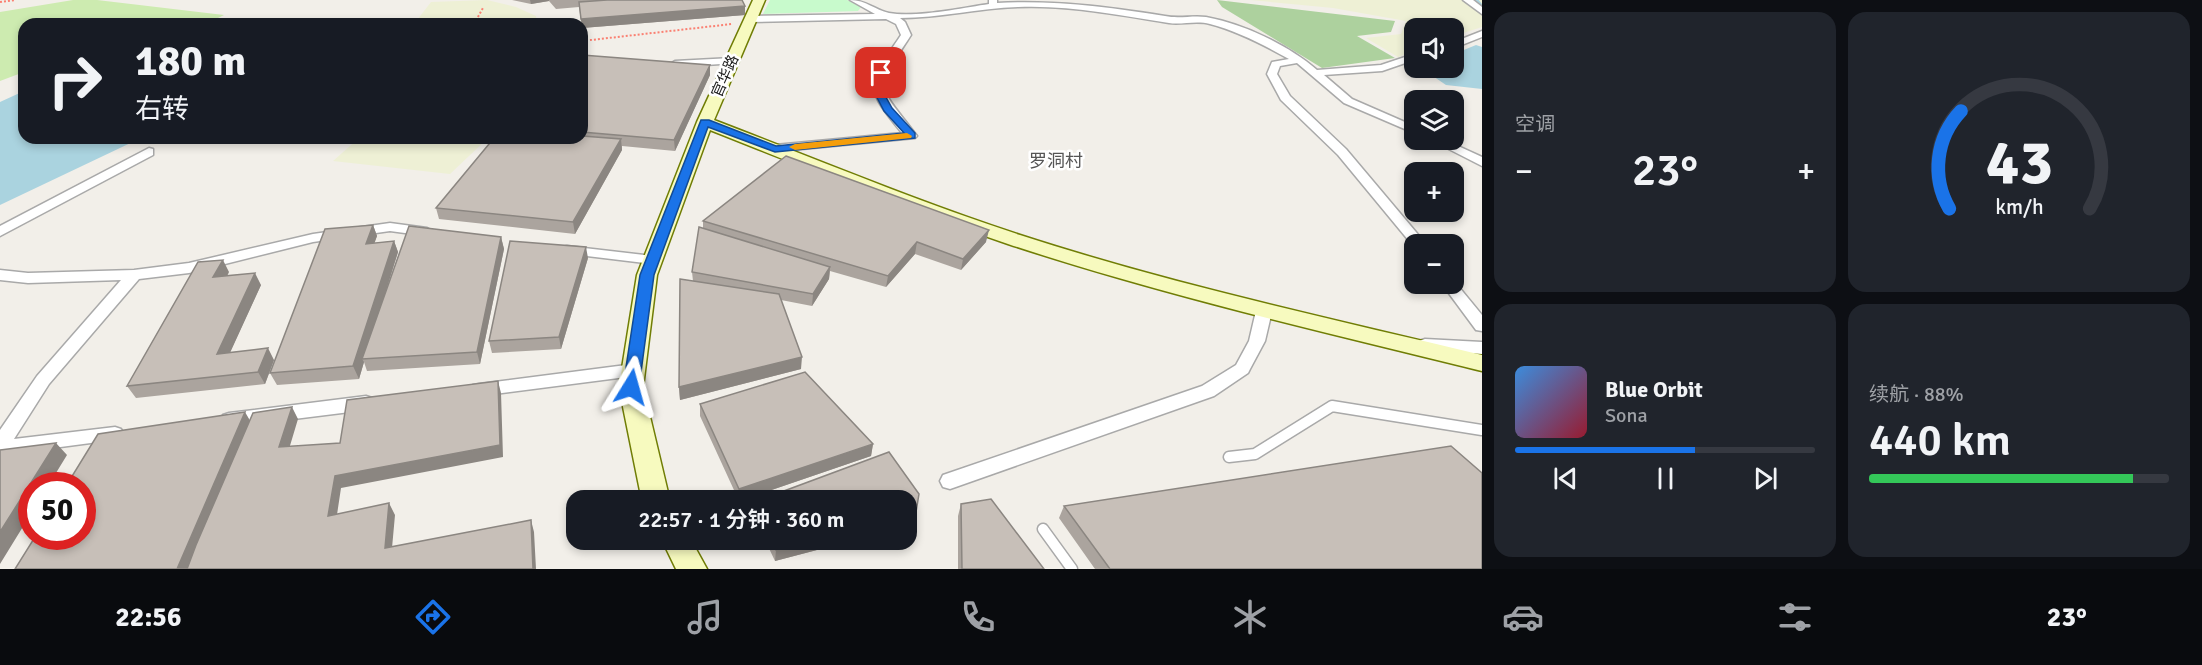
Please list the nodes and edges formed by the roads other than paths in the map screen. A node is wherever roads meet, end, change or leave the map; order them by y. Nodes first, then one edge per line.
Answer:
1 (759, 0) edge
2 (854, 0) edge
3 (1467, 0) edge
4 (993, 3) edge
5 (1482, 11) edge
6 (886, 16) junction
7 (750, 20) junction
8 (1482, 34) edge
9 (1464, 41) edge
10 (1299, 60) junction
11 (1404, 60) edge
12 (732, 61) junction
13 (668, 64) edge
14 (1314, 73) junction
15 (705, 122) junction
16 (1404, 126) edge
17 (775, 149) junction
18 (1457, 150) edge
19 (149, 152) dead end
20 (1482, 162) edge
21 (0, 232) edge
22 (1411, 234) edge
23 (444, 235) edge
24 (546, 247) edge
25 (653, 260) junction
26 (0, 275) edge
27 (134, 275) junction
28 (1457, 294) edge
29 (1264, 311) junction
30 (1482, 326) edge
31 (1403, 344) junction
32 (1482, 348) edge
33 (1482, 363) edge
34 (634, 370) junction
35 (456, 392) edge
36 (386, 401) edge
37 (208, 423) edge
38 (1482, 430) edge
39 (138, 432) edge
40 (0, 446) edge
41 (1229, 457) dead end
42 (950, 481) dead end
43 (654, 490) edge
44 (1043, 530) dead end
45 (682, 550) edge
46 (692, 569) edge
47 (1072, 569) edge

1 - 7 main road, 官华路
2 - 6 street
3 - 5 street
4 - 6 street
4 - 10 street
6 - 7 street
6 - 17 street
7 - 12 main road, 官华路
8 - 9 street
10 - 14 street
10 - 22 street
11 - 14 street
12 - 13 street
12 - 15 main road, 官华路
14 - 16 street
15 - 17 main road
15 - 25 main road, 官华路
17 - 29 main road
18 - 20 street
19 - 21 street
23 - 27 street
24 - 25 street
25 - 34 main road, 官华路
26 - 27 street
27 - 40 street
28 - 30 street
29 - 31 main road
29 - 42 street
31 - 32 street
31 - 33 main road
34 - 35 street
34 - 43 main road, 官华路
36 - 37 street
38 - 41 lane
39 - 40 street
44 - 47 lane
45 - 46 main road

